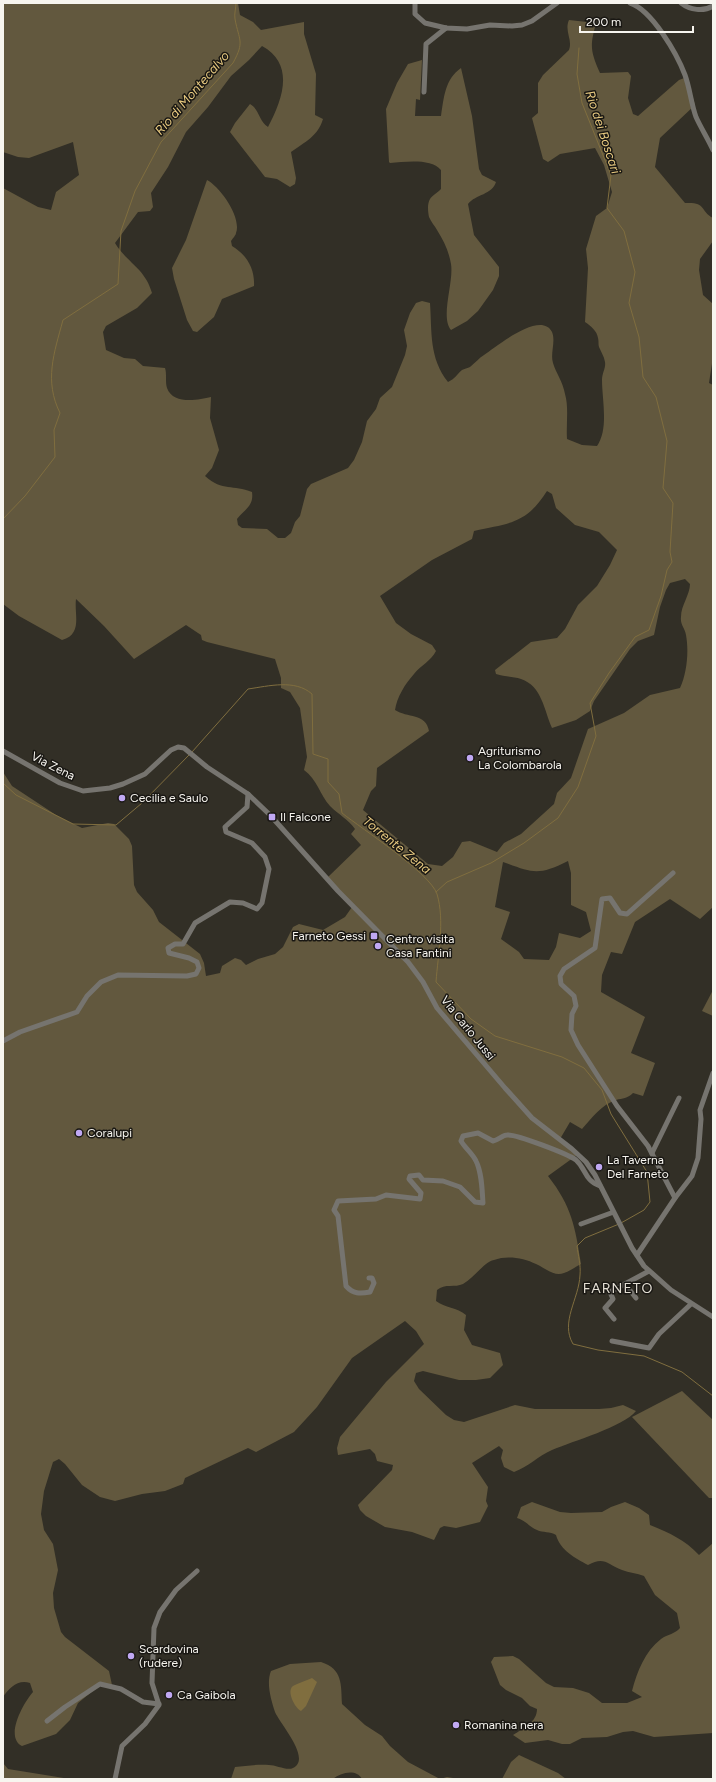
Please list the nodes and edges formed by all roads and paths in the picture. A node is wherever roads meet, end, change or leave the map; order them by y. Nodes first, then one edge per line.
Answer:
1 (415, 3) edge
2 (557, 3) edge
3 (630, 3) edge
4 (682, 3) edge
5 (713, 6) edge
6 (446, 28) junction
7 (424, 92) dead end
8 (713, 150) edge
9 (3, 751) edge
10 (199, 760) joint
11 (248, 794) junction
12 (673, 873) dead end
13 (3, 1041) edge
14 (713, 1073) edge
15 (679, 1098) dead end
16 (652, 1153) junction
17 (600, 1186) junction
18 (676, 1198) junction
19 (614, 1215) junction
20 (581, 1224) dead end
21 (637, 1255) junction
22 (648, 1270) junction
23 (369, 1278) dead end
24 (625, 1284) junction
25 (636, 1298) dead end
26 (692, 1304) junction
27 (713, 1317) edge
28 (614, 1319) dead end
29 (612, 1341) dead end
30 (197, 1571) dead end
31 (159, 1704) junction
32 (47, 1721) dead end
33 (115, 1779) edge

1 - 6 street
2 - 6 street
3 - 8 street
4 - 5 street
6 - 7 street
9 - 10 street, Via Zena
10 - 11 street, Via Carlo Jussi
11 - 13 street
11 - 17 street, Via Carlo Jussi
12 - 16 street
14 - 18 street
15 - 16 street
16 - 18 street
17 - 19 street, Via Carlo Jussi
17 - 23 street
18 - 21 street
19 - 20 street
19 - 21 street, Via Carlo Jussi
21 - 22 street, Via Carlo Jussi
22 - 24 street
22 - 26 street, Via Carlo Jussi
24 - 25 street
24 - 28 street
26 - 27 street, Via Carlo Jussi
26 - 29 street
30 - 31 street
31 - 32 street
31 - 33 street

